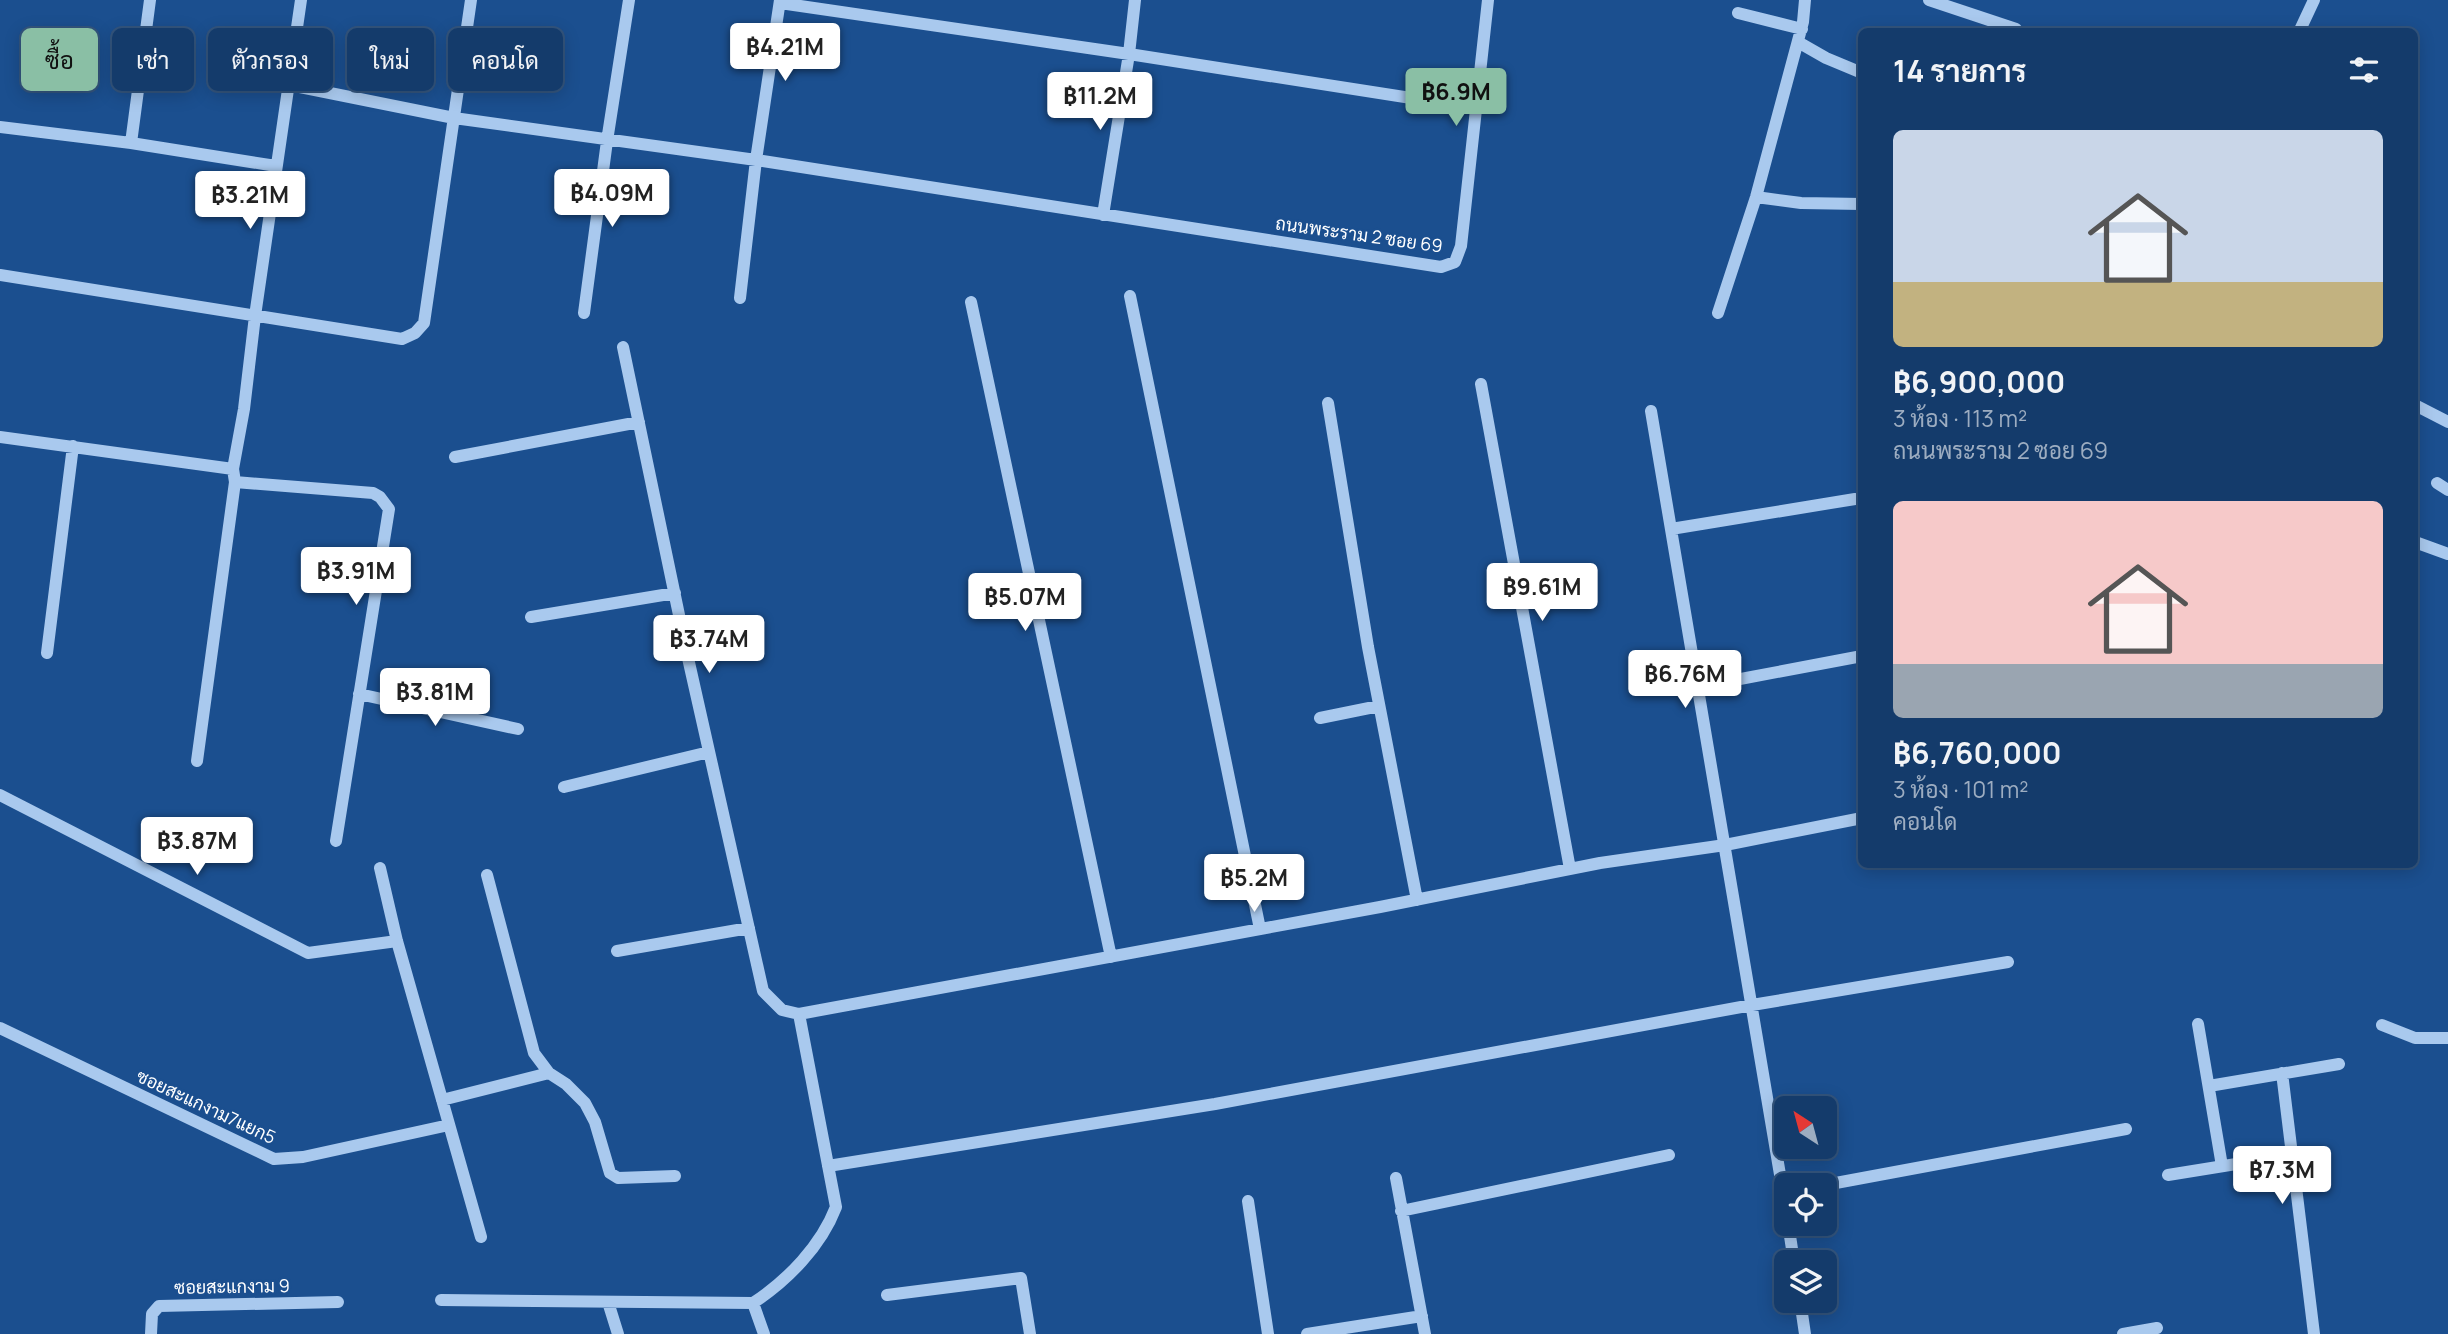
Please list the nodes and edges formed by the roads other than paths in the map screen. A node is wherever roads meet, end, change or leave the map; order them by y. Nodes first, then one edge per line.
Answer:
1 (150, 0) edge
2 (301, 0) edge
3 (471, 0) edge
4 (629, 0) edge
5 (1135, 0) edge
6 (1488, 0) edge
7 (1805, 0) edge
8 (1929, 0) edge
9 (2314, 0) edge
10 (780, 2) edge
11 (1738, 13) dead end
12 (297, 28) edge
13 (2013, 28) edge
14 (2302, 28) edge
15 (1800, 35) junction
16 (1129, 54) junction
17 (1858, 71) edge
18 (289, 91) edge
19 (320, 91) edge
20 (1475, 108) junction
21 (454, 118) junction
22 (0, 127) edge
23 (607, 141) junction
24 (131, 143) junction
25 (756, 160) junction
26 (276, 166) junction
27 (1756, 197) junction
28 (1858, 204) edge
29 (1103, 215) junction
30 (0, 275) edge
31 (1130, 296) dead end
32 (740, 298) dead end
33 (971, 302) dead end
34 (584, 313) dead end
35 (1718, 313) dead end
36 (255, 316) junction
37 (623, 347) dead end
38 (1481, 384) dead end
39 (1328, 403) dead end
40 (2418, 407) edge
41 (1651, 411) dead end
42 (639, 422) junction
43 (2448, 422) edge
44 (0, 437) edge
45 (73, 446) junction
46 (454, 457) dead end
47 (233, 469) junction
48 (235, 482) junction
49 (1855, 499) dead end
50 (1671, 529) junction
51 (2418, 543) edge
52 (2448, 554) edge
53 (675, 593) junction
54 (531, 617) dead end
55 (47, 653) dead end
56 (1858, 657) edge
57 (1698, 687) junction
58 (359, 694) junction
59 (1379, 706) junction
60 (1320, 718) dead end
61 (518, 729) dead end
62 (709, 752) junction
63 (197, 761) dead end
64 (564, 788) dead end
65 (0, 795) edge
66 (1858, 819) edge
67 (336, 841) dead end
68 (1725, 845) junction
69 (380, 868) dead end
70 (1570, 869) junction
71 (487, 875) dead end
72 (1417, 900) junction
73 (749, 928) junction
74 (1260, 929) junction
75 (397, 941) junction
76 (617, 951) dead end
77 (1111, 957) junction
78 (2008, 962) dead end
79 (1752, 1005) junction
80 (799, 1014) junction
81 (2198, 1024) dead end
82 (2382, 1025) dead end
83 (0, 1028) edge
84 (2448, 1038) edge
85 (2339, 1064) dead end
86 (549, 1073) junction
87 (2282, 1073) junction
88 (2209, 1086) junction
89 (442, 1100) junction
90 (449, 1125) junction
91 (2126, 1129) dead end
92 (1669, 1155) dead end
93 (2292, 1155) junction
94 (828, 1166) junction
95 (2222, 1166) junction
96 (1782, 1173) edge
97 (2168, 1175) dead end
98 (675, 1176) dead end
99 (1396, 1178) dead end
100 (1837, 1183) edge
101 (1248, 1201) dead end
102 (1401, 1211) junction
103 (481, 1237) dead end
104 (887, 1295) dead end
105 (441, 1300) dead end
106 (338, 1302) dead end
107 (608, 1302) junction
108 (753, 1303) junction
109 (1802, 1313) edge
110 (1422, 1316) junction
111 (2157, 1328) dead end
112 (151, 1334) edge
113 (618, 1334) edge
114 (764, 1334) edge
115 (1030, 1334) edge
116 (1268, 1334) edge
117 (1307, 1334) edge
118 (1425, 1334) edge
119 (1805, 1334) edge
120 (2123, 1334) edge
121 (2315, 1334) edge

1 - 24 street
2 - 12 street
3 - 21 street
4 - 23 street
5 - 16 street
6 - 20 street, ถนนพระราม 2 ซอย 69
7 - 15 street
8 - 13 street
9 - 14 street
10 - 16 street
10 - 25 street
11 - 15 street
15 - 17 street
15 - 27 street
16 - 20 street
16 - 29 street
18 - 26 street
19 - 21 street, ถนนพระราม 2 ซอย 69
20 - 29 street, ถนนพระราม 2 ซอย 69
21 - 23 street, ถนนพระราม 2 ซอย 69
21 - 36 street
22 - 24 street
23 - 25 street, ถนนพระราม 2 ซอย 69
23 - 34 street
24 - 26 street
25 - 29 street, ถนนพระราม 2 ซอย 69
25 - 32 street
26 - 36 street
27 - 28 street
27 - 35 street
30 - 36 street
31 - 74 street
33 - 77 street
36 - 47 street
37 - 42 street
38 - 70 street
39 - 59 street
40 - 43 street
41 - 50 street
42 - 46 street
42 - 53 street
44 - 45 street
45 - 47 street
45 - 55 street
47 - 48 street
48 - 58 street
48 - 63 street
49 - 50 street
50 - 57 street
51 - 52 street
53 - 54 street
53 - 62 street
56 - 57 street
57 - 68 street
58 - 61 street
58 - 67 street
59 - 60 street
59 - 72 street
62 - 64 street
62 - 73 street
65 - 75 street
66 - 68 street
68 - 70 street
68 - 79 street
69 - 75 street
70 - 72 street
71 - 86 street
72 - 74 street
73 - 76 street
73 - 80 street
74 - 77 street
75 - 89 street
77 - 80 street
78 - 79 street
79 - 94 street
79 - 96 street
80 - 94 street
81 - 88 street
82 - 84 street
83 - 90 street, ซอยสะแกงาม7แยก5
85 - 87 street
86 - 89 street
86 - 98 street
87 - 88 street
87 - 93 street
88 - 95 street
89 - 90 street
90 - 103 street
91 - 100 street
92 - 102 street
93 - 95 street
93 - 121 street
94 - 108 street
95 - 97 street
99 - 102 street
101 - 116 street
102 - 110 street
104 - 115 street
105 - 107 street
106 - 112 street, ซอยสะแกงาม 9
107 - 108 street
107 - 113 street
108 - 114 street
109 - 119 street
110 - 117 street
110 - 118 street
111 - 120 street

